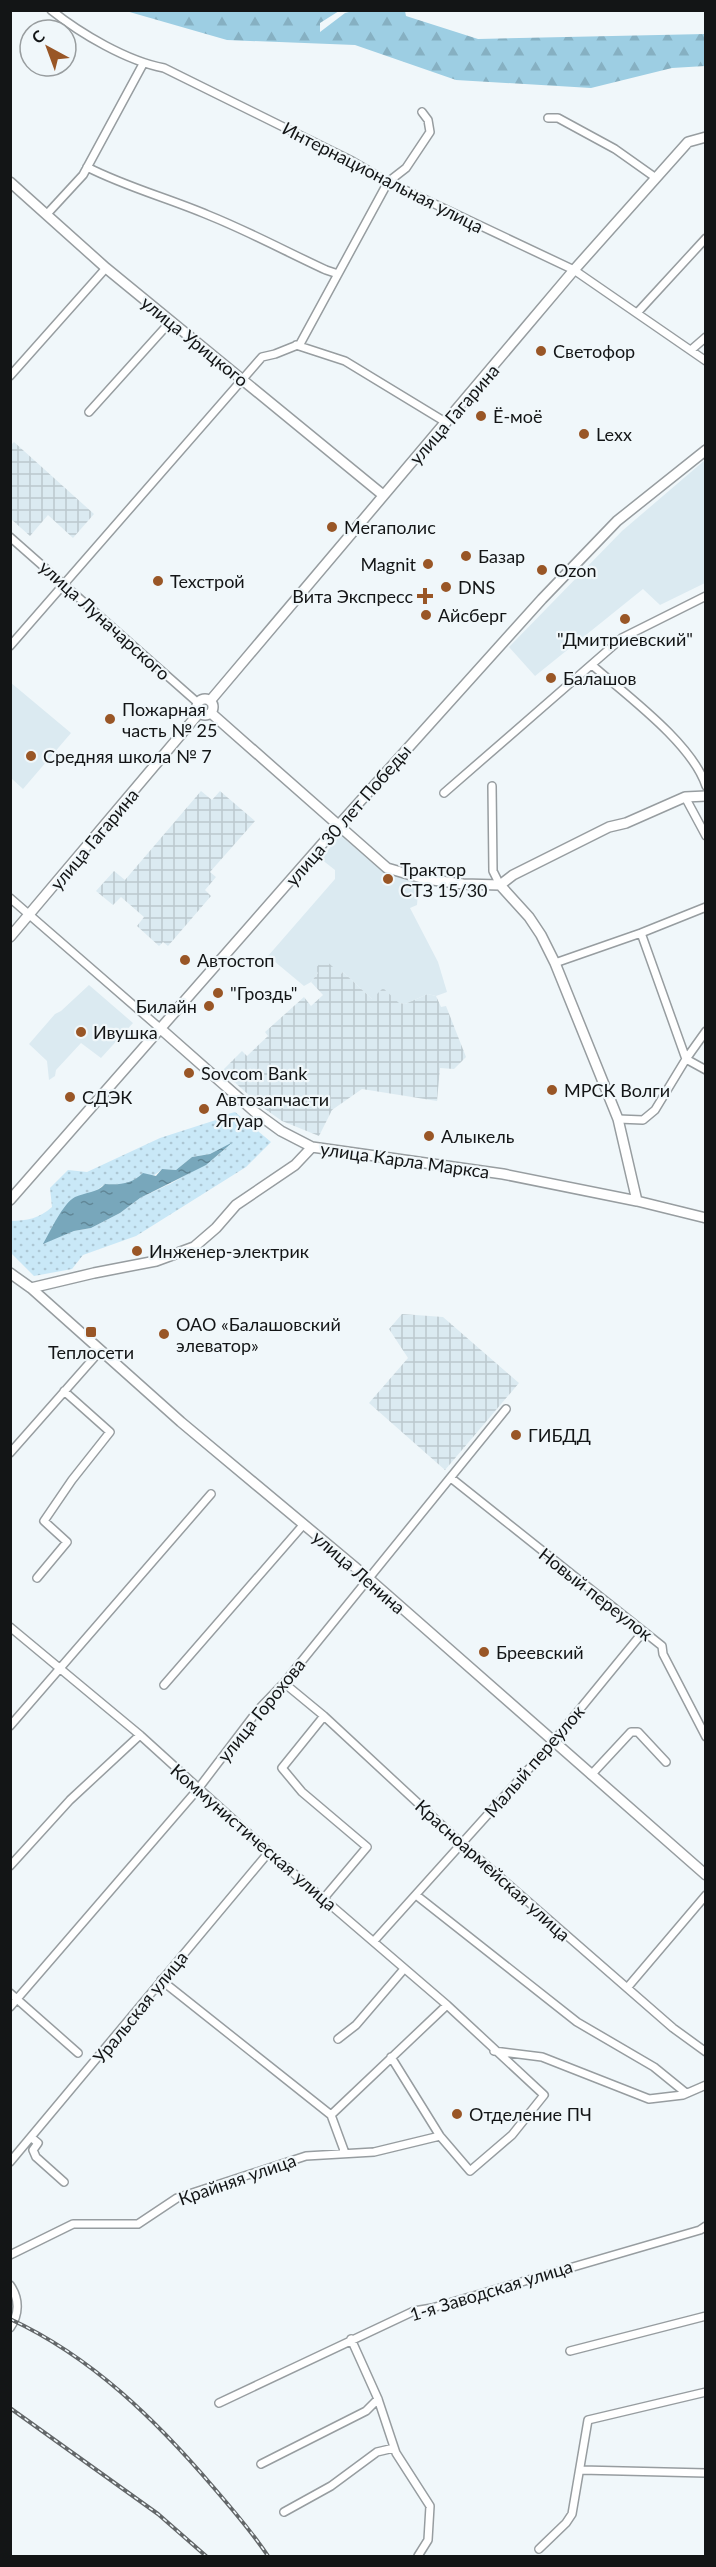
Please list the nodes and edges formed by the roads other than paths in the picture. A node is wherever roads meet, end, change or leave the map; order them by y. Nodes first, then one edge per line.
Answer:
1 (51, 10) edge
2 (143, 64) junction
3 (422, 112) dead end
4 (548, 118) dead end
5 (705, 137) edge
6 (87, 167) junction
7 (656, 178) junction
8 (10, 182) edge
9 (388, 182) junction
10 (47, 214) junction
11 (705, 238) edge
12 (106, 268) junction
13 (574, 270) junction
14 (338, 274) junction
15 (637, 313) junction
16 (171, 321) junction
17 (705, 337) edge
18 (296, 345) junction
19 (691, 350) junction
20 (705, 361) edge
21 (10, 376) edge
22 (243, 380) junction
23 (88, 412) dead end
24 (447, 423) junction
25 (705, 450) edge
26 (383, 495) junction
27 (10, 537) edge
28 (66, 584) junction
29 (705, 596) edge
30 (10, 646) edge
31 (592, 665) junction
32 (210, 701) junction
33 (198, 703) junction
34 (199, 713) junction
35 (211, 713) junction
36 (492, 786) dead end
37 (705, 786) edge
38 (444, 794) dead end
39 (705, 796) edge
40 (685, 797) junction
41 (337, 826) junction
42 (705, 836) edge
43 (500, 885) junction
44 (10, 898) edge
45 (705, 907) edge
46 (30, 915) junction
47 (641, 933) junction
48 (10, 937) edge
49 (555, 963) junction
50 (162, 1030) junction
51 (705, 1031) edge
52 (686, 1059) junction
53 (705, 1070) edge
54 (618, 1119) junction
55 (312, 1146) junction
56 (10, 1200) edge
57 (637, 1201) junction
58 (705, 1218) edge
59 (10, 1273) edge
60 (31, 1288) junction
61 (100, 1350) junction
62 (64, 1391) junction
63 (507, 1409) dead end
64 (10, 1453) edge
65 (451, 1478) junction
66 (211, 1494) dead end
67 (303, 1524) junction
68 (37, 1578) dead end
69 (368, 1578) junction
70 (10, 1627) edge
71 (642, 1632) junction
72 (59, 1670) junction
73 (284, 1683) junction
74 (164, 1685) dead end
75 (324, 1716) junction
76 (10, 1726) edge
77 (140, 1735) junction
78 (705, 1737) edge
79 (553, 1742) junction
80 (666, 1762) dead end
81 (591, 1775) junction
82 (198, 1789) junction
83 (462, 1844) junction
84 (269, 1852) junction
85 (10, 1866) edge
86 (705, 1875) edge
87 (416, 1894) junction
88 (705, 1895) edge
89 (324, 1898) junction
90 (374, 1941) junction
91 (404, 1969) junction
92 (161, 1980) junction
93 (627, 1988) junction
94 (10, 1993) edge
95 (17, 1999) junction
96 (447, 2005) junction
97 (10, 2007) edge
98 (338, 2039) dead end
99 (494, 2051) junction
100 (705, 2052) edge
101 (78, 2053) dead end
102 (391, 2057) junction
103 (705, 2085) edge
104 (686, 2093) junction
105 (331, 2115) junction
106 (440, 2136) junction
107 (32, 2138) junction
108 (345, 2153) junction
109 (10, 2162) edge
110 (64, 2182) dead end
111 (705, 2226) edge
112 (10, 2255) edge
113 (10, 2285) edge
114 (705, 2316) edge
115 (10, 2328) edge
116 (351, 2339) junction
117 (570, 2351) dead end
118 (705, 2392) edge
119 (378, 2399) junction
120 (219, 2403) dead end
121 (394, 2448) junction
122 (261, 2464) dead end
123 (580, 2470) junction
124 (705, 2474) edge
125 (284, 2512) dead end
126 (539, 2549) dead end
127 (418, 2556) edge

1 - 2 street, Интернациональная улица
2 - 6 street
2 - 9 street, Интернациональная улица
3 - 9 street
4 - 7 street
5 - 7 street, улица Гагарина
6 - 10 street
6 - 14 street
7 - 13 street, улица Гагарина
8 - 10 street, улица Урицкого
9 - 13 street, Интернациональная улица
9 - 14 street
10 - 12 street, улица Урицкого
11 - 15 street
12 - 16 street, улица Урицкого
12 - 21 street
13 - 15 street, Интернациональная улица
13 - 24 street, улица Гагарина
14 - 18 street
15 - 19 street, Интернациональная улица
16 - 22 street, улица Урицкого
16 - 23 street
17 - 19 street
18 - 22 street
18 - 24 street
19 - 20 street, Интернациональная улица
22 - 26 street, улица Урицкого
22 - 28 street
24 - 26 street, улица Гагарина
25 - 41 street, улица 30 лет Победы
26 - 32 street, улица Гагарина
27 - 28 street, улица Луначарского
28 - 30 street
28 - 33 street, улица Луначарского
29 - 31 street
31 - 37 street
31 - 38 street
32 - 33 street
32 - 35 street
33 - 34 street
34 - 35 street
34 - 46 street, улица Гагарина
35 - 41 street
36 - 43 street
39 - 40 street
40 - 42 street
40 - 43 street
41 - 43 street
41 - 50 street, улица 30 лет Победы
43 - 49 street
44 - 46 street, улица Карла Маркса
45 - 47 street
46 - 48 street, улица Гагарина
46 - 50 street, улица Карла Маркса
47 - 49 street
47 - 52 street
49 - 54 street
50 - 55 street, улица Карла Маркса
50 - 56 street, улица 30 лет Победы
51 - 52 street
52 - 53 street
52 - 54 street
54 - 57 street
55 - 57 street, улица Карла Маркса
55 - 60 street
57 - 58 street, улица Карла Маркса
59 - 60 street, улица Ленина
60 - 61 street, улица Ленина
61 - 62 street
61 - 67 street, улица Ленина
62 - 64 street
62 - 68 street
63 - 65 street, улица Горохова
65 - 69 street, улица Горохова
65 - 71 street, Новый переулок
66 - 72 street
67 - 69 street, улица Ленина
67 - 74 street
69 - 73 street, улица Горохова
69 - 79 street, улица Ленина
70 - 72 street, Коммунистическая улица
71 - 78 street, Новый переулок
71 - 79 street, Малый переулок
72 - 76 street
72 - 77 street, Коммунистическая улица
73 - 75 street, Красноармейская улица
73 - 82 street, улица Горохова
75 - 83 street, Красноармейская улица
75 - 89 street
77 - 82 street, Коммунистическая улица
77 - 85 street
79 - 81 street, улица Ленина
79 - 83 street, Малый переулок
80 - 81 street
81 - 86 street, улица Ленина
82 - 84 street, Коммунистическая улица
82 - 95 street, улица Горохова
83 - 87 street, Малый переулок
83 - 93 street, Красноармейская улица
84 - 89 street, Коммунистическая улица
84 - 92 street, Уральская улица
87 - 90 street, Малый переулок
87 - 104 street
88 - 93 street
89 - 90 street, Коммунистическая улица
90 - 91 street, Коммунистическая улица
91 - 96 street, Коммунистическая улица
91 - 98 street
92 - 105 street
92 - 107 street, Уральская улица
93 - 100 street, Красноармейская улица
94 - 95 street
95 - 97 street, улица Горохова
95 - 101 street
96 - 99 street, Коммунистическая улица
96 - 102 street
99 - 104 street
99 - 106 street, Коммунистическая улица
102 - 105 street
102 - 106 street
103 - 104 street
105 - 108 street
106 - 108 street, Крайняя улица
107 - 109 street, Уральская улица
107 - 110 street
108 - 112 street, Крайняя улица
111 - 116 street, 1-я Заводская улица
113 - 115 street
114 - 117 street
116 - 119 street
116 - 120 street, 1-я Заводская улица
118 - 123 street
119 - 121 street
119 - 122 street
121 - 125 street
121 - 127 street
123 - 124 street
123 - 126 street

